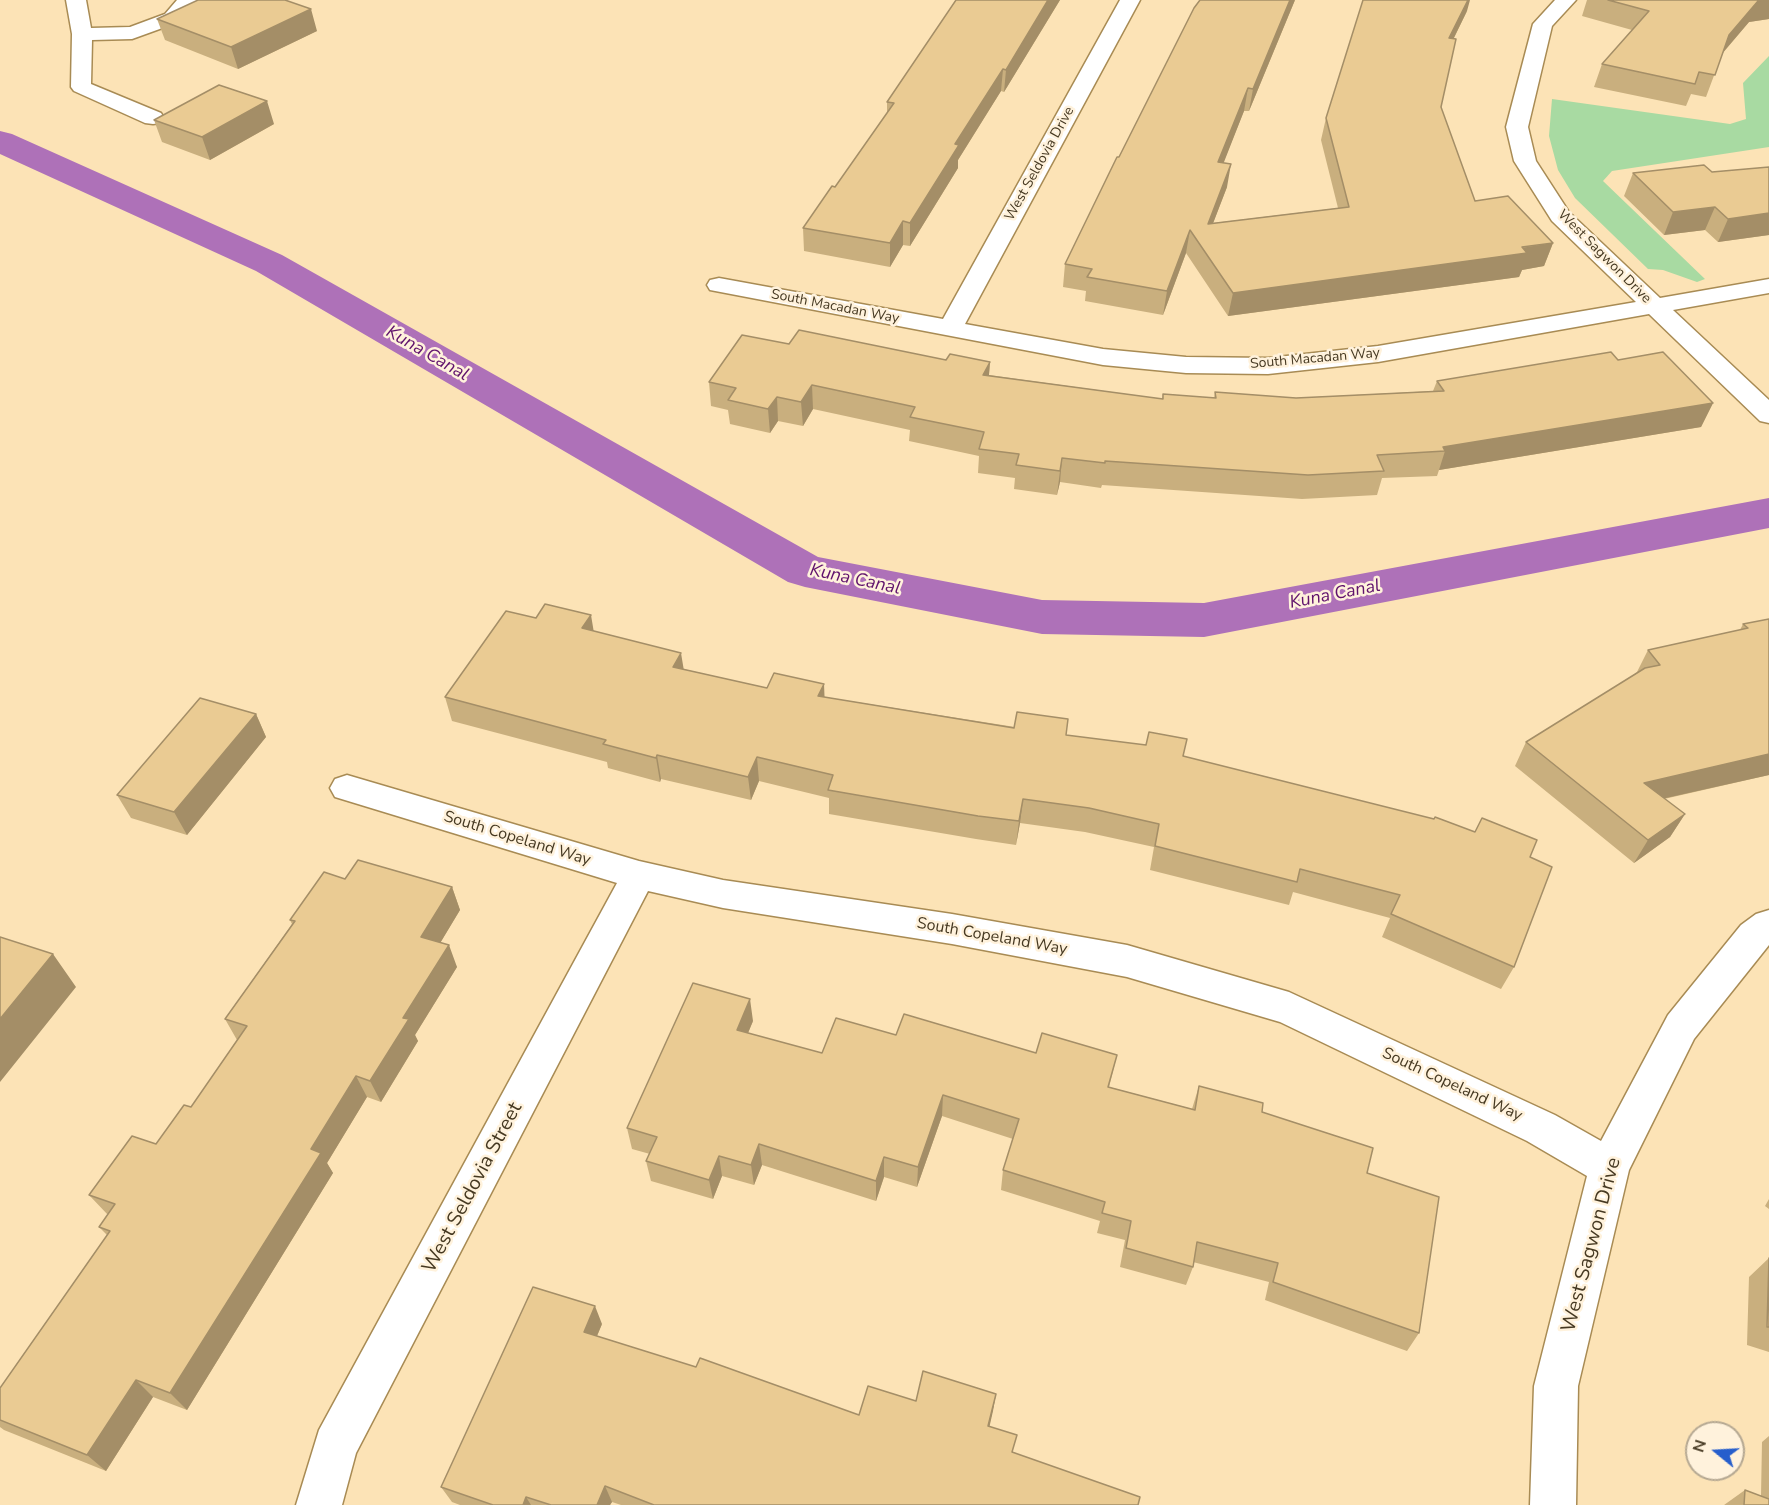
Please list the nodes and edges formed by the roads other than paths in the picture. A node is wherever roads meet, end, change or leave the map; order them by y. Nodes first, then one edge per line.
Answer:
1 (75, 0) edge
2 (188, 0) edge
3 (1130, 0) edge
4 (1566, 0) edge
5 (82, 34) junction
6 (153, 118) edge
7 (719, 285) dead end
8 (1769, 286) edge
9 (1654, 306) junction
10 (950, 328) junction
11 (1769, 416) edge
12 (347, 788) dead end
13 (639, 875) junction
14 (1764, 936) edge
15 (1609, 1167) junction
16 (320, 1505) edge
17 (1553, 1505) edge

1 - 5 street
2 - 5 street
3 - 10 street, West Seldovia Drive
4 - 9 street, West Sagwon Drive
5 - 6 street
7 - 10 street, South Macadan Way
8 - 9 street, South Macadan Way
9 - 10 street, South Macadan Way
9 - 11 street, West Sagwon Drive
12 - 13 street, South Copeland Way
13 - 15 street, South Copeland Way
13 - 16 street, West Seldovia Street
14 - 15 street, West Sagwon Drive
15 - 17 street, West Sagwon Drive

